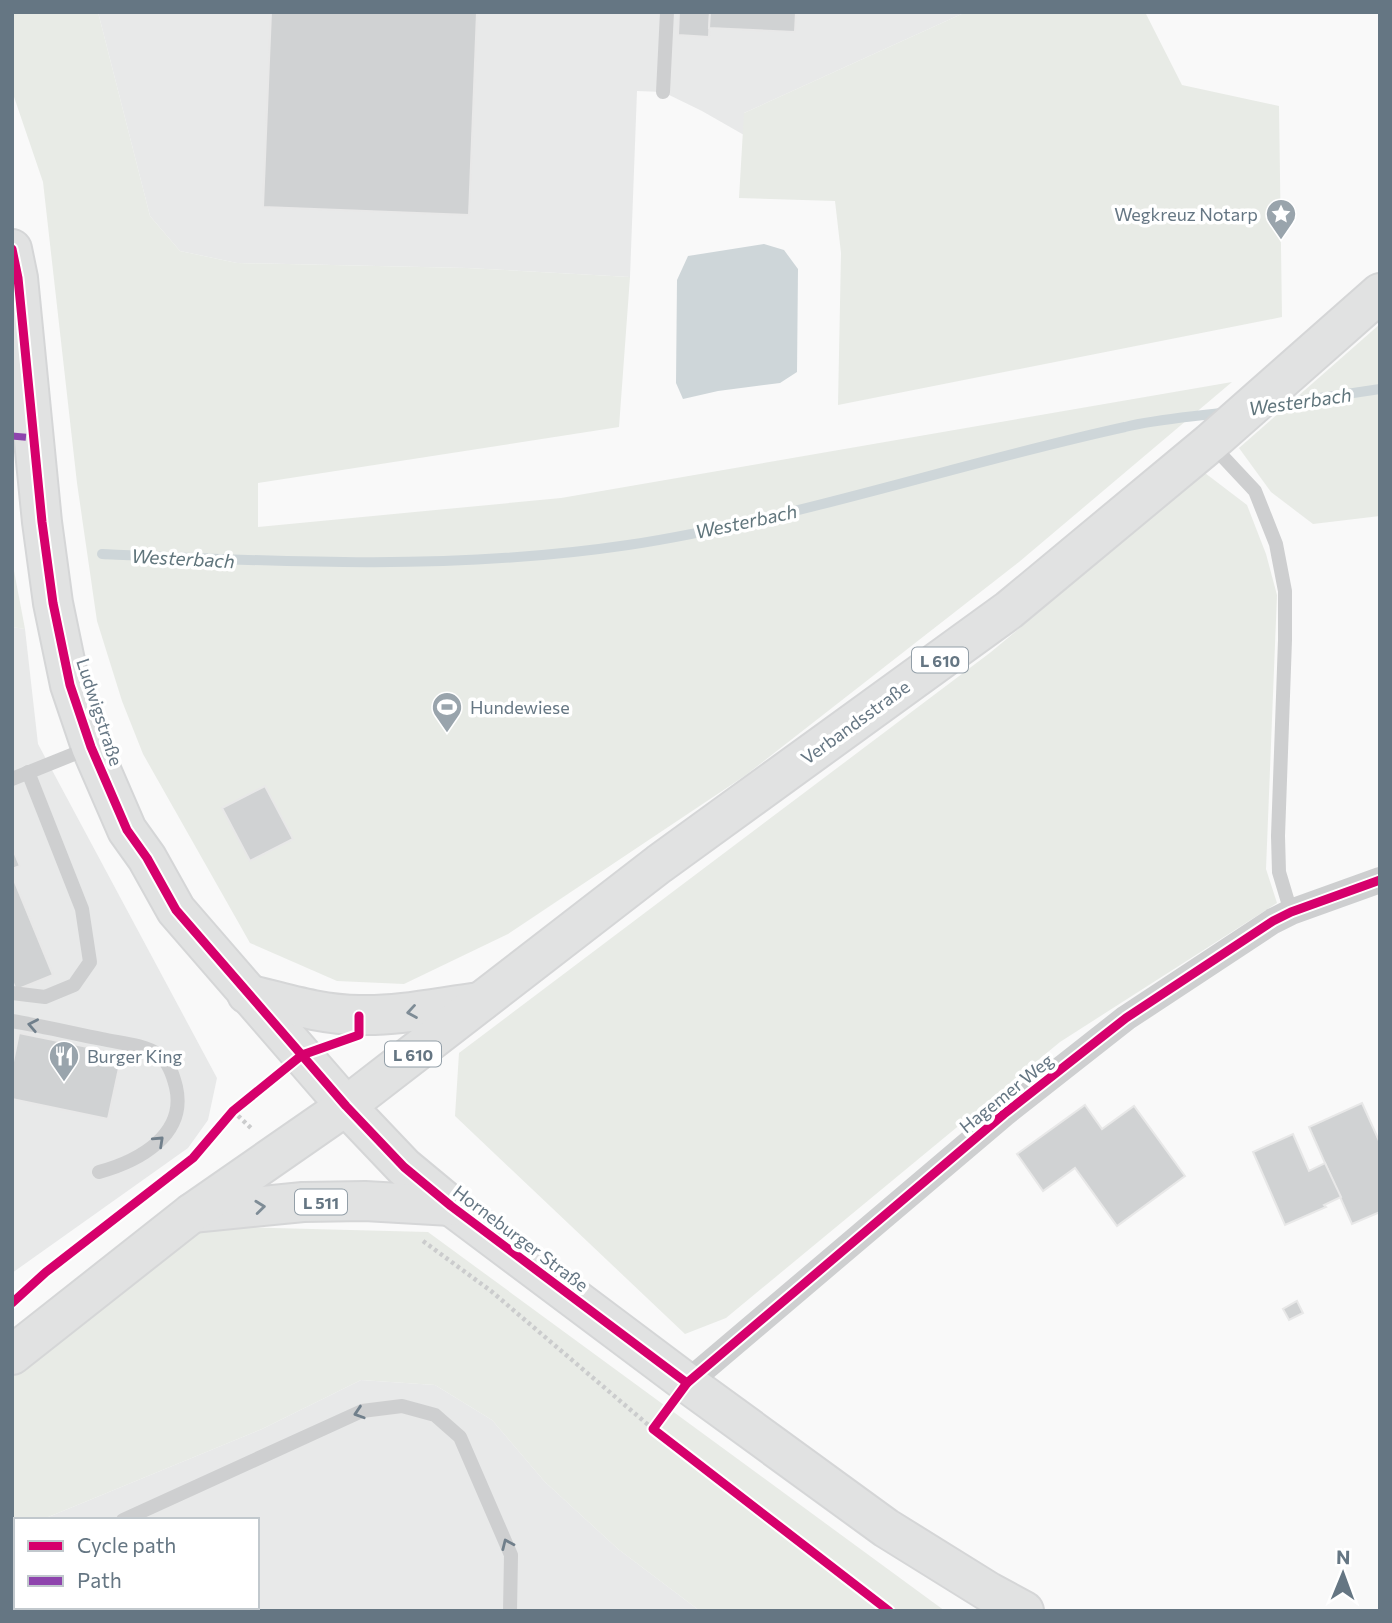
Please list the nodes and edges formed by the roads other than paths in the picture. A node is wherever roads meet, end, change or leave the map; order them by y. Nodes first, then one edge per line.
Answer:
1 (667, 12) edge
2 (663, 92) dead end
3 (12, 249) edge
4 (1380, 293) edge
5 (1224, 431) junction
6 (91, 747) junction
7 (28, 772) junction
8 (12, 779) edge
9 (1380, 880) edge
10 (1292, 912) junction
11 (12, 993) edge
12 (247, 994) junction
13 (480, 1002) junction
14 (12, 1021) edge
15 (346, 1106) junction
16 (99, 1172) dead end
17 (451, 1206) junction
18 (192, 1213) junction
19 (12, 1355) edge
20 (687, 1383) junction
21 (127, 1518) edge
22 (510, 1611) edge
23 (1024, 1611) edge

1 - 2 lane
3 - 6 main road, Ludwigstraße
4 - 5 main road, Verbandsstraße / L 610
5 - 10 lane
5 - 13 main road, Verbandsstraße / L 610
6 - 7 lane
6 - 12 main road, Ludwigstraße
7 - 8 lane
7 - 11 lane
9 - 10 street, Hagemer Weg
10 - 20 street, Hagemer Weg
13 -> 12 main road
12 - 15 main road, Ludwigstraße
13 - 15 main road, Verbandsstraße / L 610
16 -> 14 lane
15 - 17 main road, Horneburger Straße
15 - 18 main road
18 -> 17 main road, L 511
17 - 20 main road, Horneburger Straße
18 - 19 main road
20 - 23 main road, Horneburger Straße
22 -> 21 lane

